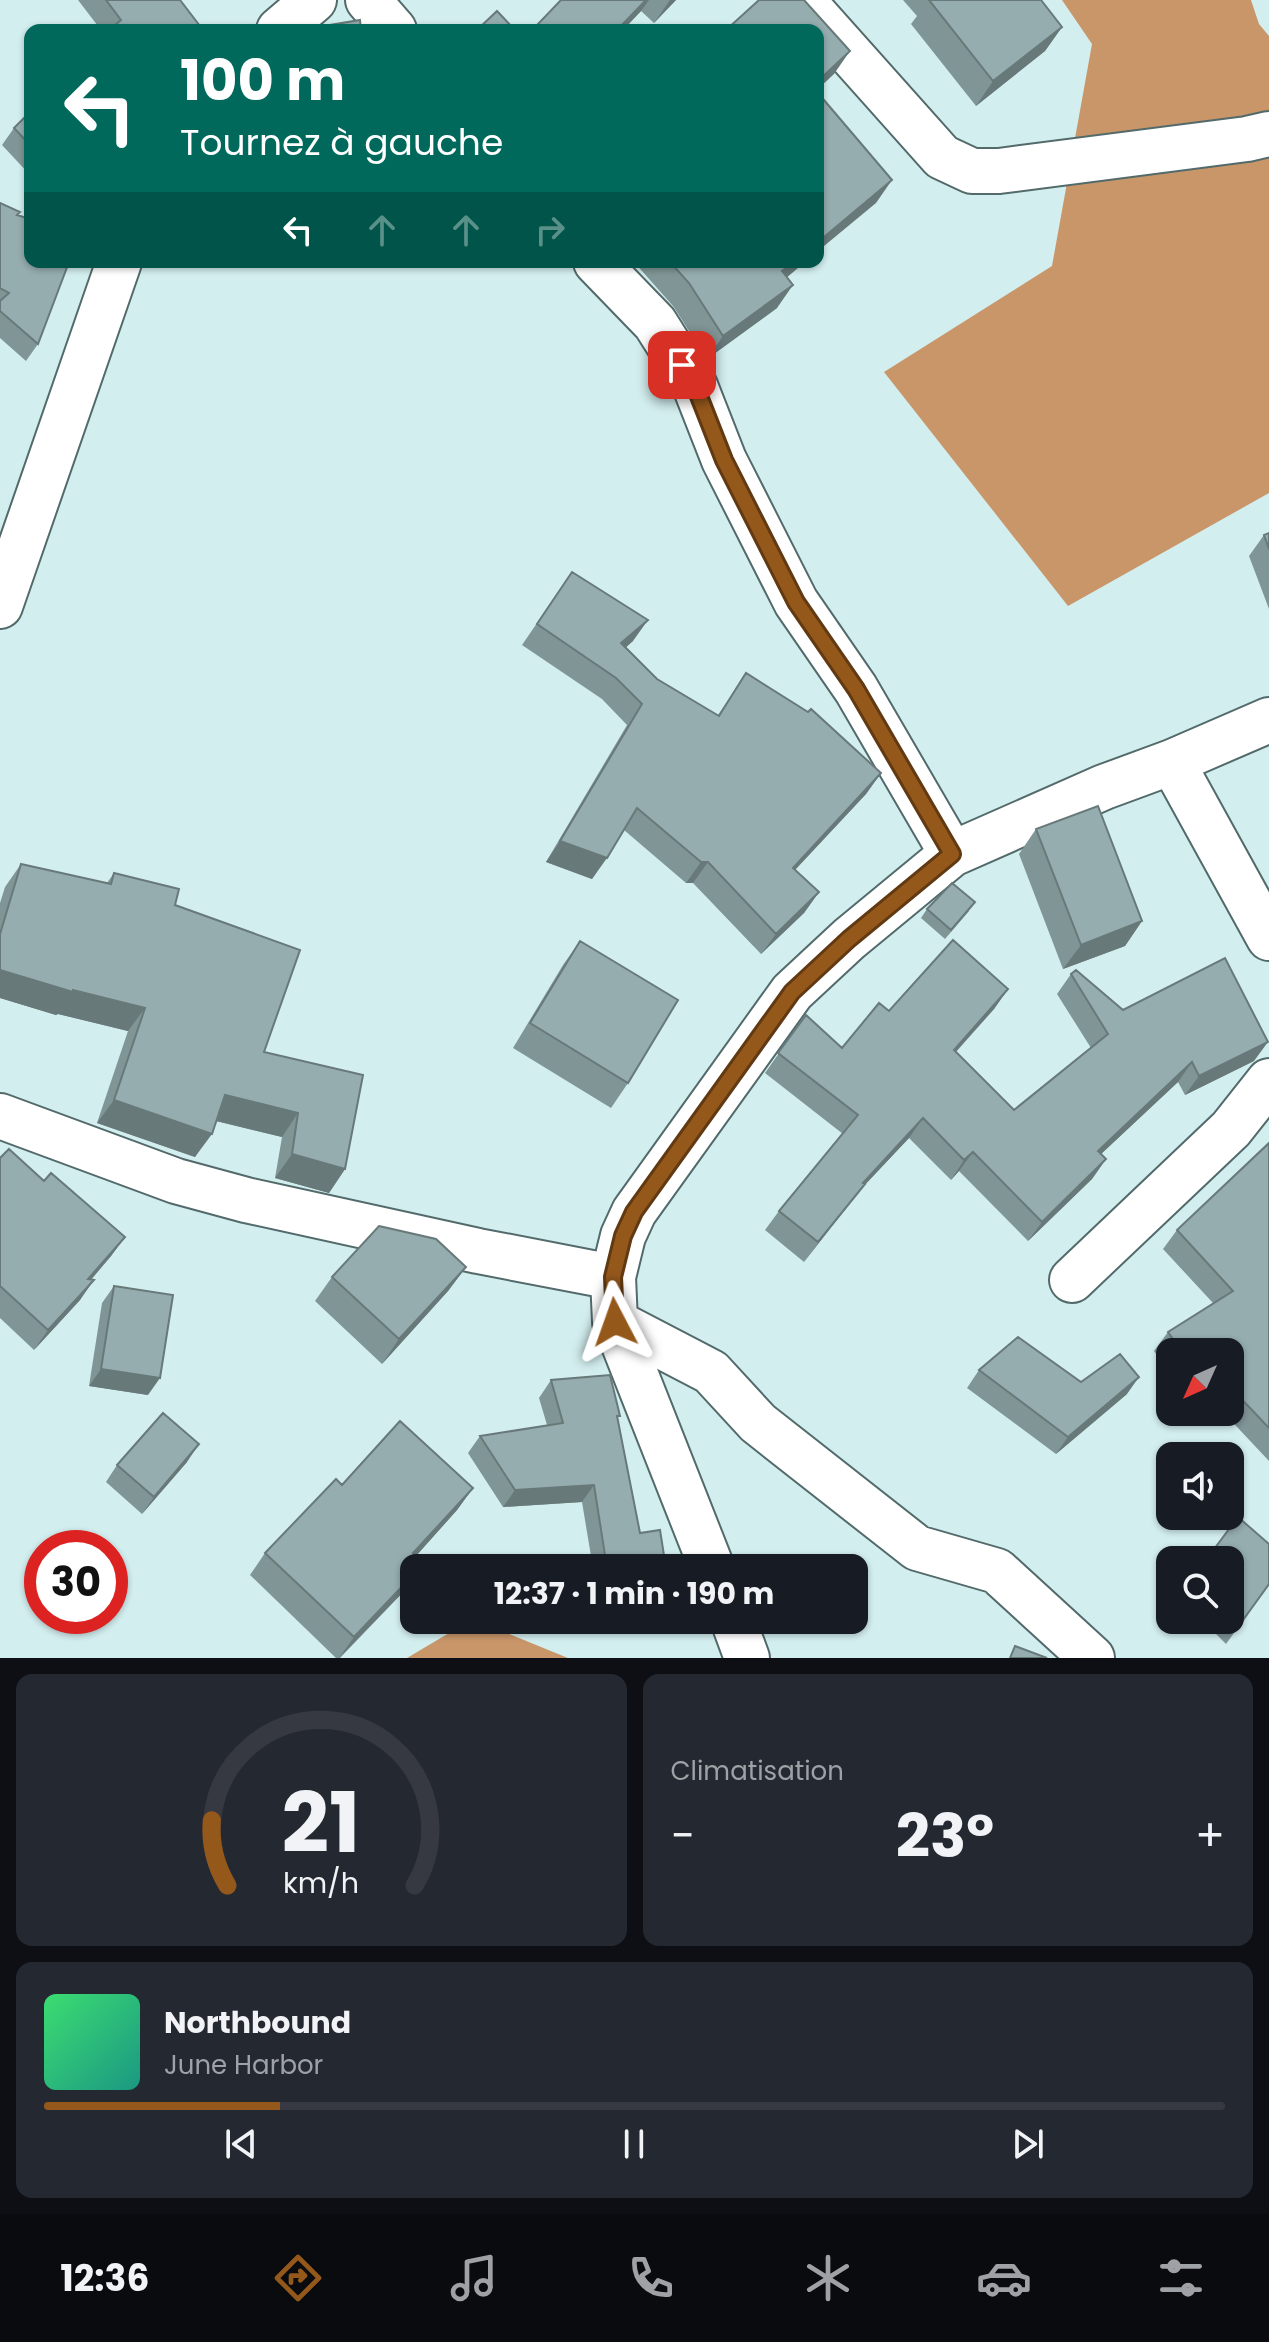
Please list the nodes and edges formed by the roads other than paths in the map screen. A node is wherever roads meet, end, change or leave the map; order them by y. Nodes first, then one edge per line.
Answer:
1 (314, 0) edge
2 (368, 0) edge
3 (802, 0) edge
4 (286, 24) edge
5 (389, 24) edge
6 (823, 24) edge
7 (824, 25) edge
8 (1269, 134) edge
9 (117, 268) edge
10 (602, 268) edge
11 (0, 606) edge
12 (1269, 720) edge
13 (1172, 762) junction
14 (952, 854) junction
15 (1269, 938) edge
16 (1269, 1081) edge
17 (0, 1116) edge
18 (613, 1277) junction
19 (1072, 1280) dead end
20 (615, 1322) junction
21 (706, 1554) edge
22 (738, 1634) edge
23 (747, 1658) edge
24 (1092, 1658) edge

1 - 4 street
2 - 5 street
3 - 6 street
7 - 8 street
9 - 11 street
10 - 14 street
12 - 13 street
13 - 14 street
13 - 15 street
14 - 18 street
16 - 19 street
17 - 18 street
18 - 20 street
20 - 21 street
20 - 24 street
22 - 23 street

